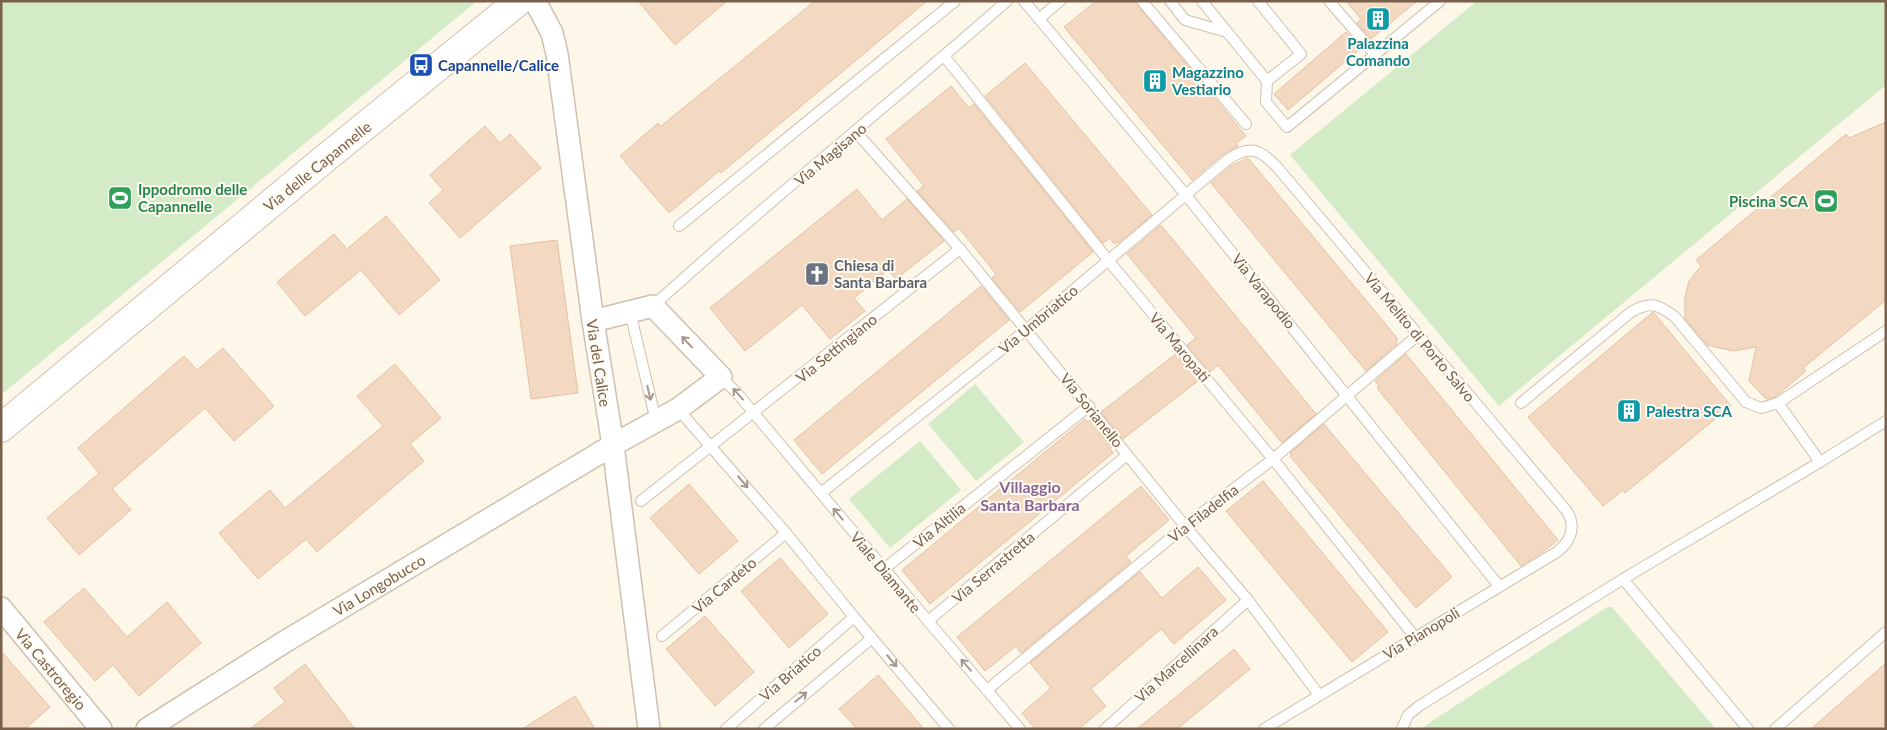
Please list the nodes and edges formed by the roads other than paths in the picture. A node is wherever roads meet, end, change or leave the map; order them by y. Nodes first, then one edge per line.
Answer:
1 (519, 1) edge
2 (535, 1) edge
3 (955, 1) edge
4 (1006, 1) edge
5 (1024, 1) edge
6 (1060, 1) edge
7 (1142, 1) edge
8 (1170, 1) edge
9 (1202, 1) edge
10 (1258, 1) edge
11 (1329, 1) edge
12 (1440, 1) edge
13 (1038, 19) junction
14 (1227, 32) junction
15 (1375, 54) junction
16 (944, 56) junction
17 (1267, 81) junction
18 (1246, 124) dead end
19 (856, 132) junction
20 (1255, 150) joint
21 (1186, 195) junction
22 (679, 226) dead end
23 (960, 249) junction
24 (1108, 260) junction
25 (653, 306) junction
26 (630, 312) junction
27 (592, 321) junction
28 (1026, 330) junction
29 (1886, 331) edge
30 (1418, 335) junction
31 (721, 377) junction
32 (1348, 396) junction
33 (1521, 403) dead end
34 (1778, 403) junction
35 (1089, 406) junction
36 (678, 409) junction
37 (754, 413) junction
38 (1886, 421) edge
39 (656, 422) junction
40 (1, 428) edge
41 (613, 445) junction
42 (711, 445) junction
43 (1128, 455) junction
44 (1273, 459) junction
45 (1820, 462) junction
46 (821, 493) junction
47 (641, 501) dead end
48 (1185, 526) junction
49 (1572, 532) joint
50 (786, 533) junction
51 (884, 569) junction
52 (1623, 579) junction
53 (1499, 586) junction
54 (1248, 600) junction
55 (1, 608) edge
56 (854, 617) junction
57 (928, 621) junction
58 (1886, 632) edge
59 (662, 636) dead end
60 (872, 638) junction
61 (1415, 638) junction
62 (987, 690) junction
63 (1319, 695) junction
64 (101, 729) edge
65 (147, 729) edge
66 (648, 729) edge
67 (726, 729) edge
68 (764, 729) edge
69 (949, 729) edge
70 (1020, 729) edge
71 (1105, 729) edge
72 (1264, 729) edge
73 (1402, 729) edge
74 (1748, 729) edge
75 (1775, 729) edge

1 - 40 street, Via delle Capannelle
2 - 27 street, Via del Calice
3 - 22 lane
4 - 16 lane, Via Magisano
5 - 13 lane, Via Varapodio
6 - 13 lane
7 - 18 lane
8 - 14 lane
9 - 14 lane
10 - 17 lane
11 - 15 lane
12 - 15 lane
13 - 21 lane, Via Varapodio
14 - 17 lane
15 - 17 lane
16 - 19 lane, Via Magisano
16 - 24 lane, Via Maropati
19 - 23 lane, Via Sorianello
19 - 25 lane, Via Magisano
20 - 21 lane, Via Umbriatico
20 - 30 lane, Via Melito di Porto Salvo
21 - 24 lane, Via Umbriatico
21 - 32 lane, Via Varapodio
23 - 28 lane, Via Sorianello
23 - 37 lane, Via Settingiano
24 - 28 lane, Via Umbriatico
24 - 44 lane, Via Maropati
25 - 26 street
31 -> 25 street
26 - 27 street
26 -> 39 lane
27 - 41 street, Via del Calice
28 - 35 lane, Via Sorianello
28 - 46 lane, Via Umbriatico
29 - 34 lane
30 - 32 lane, Via Filadelfia
30 - 49 lane, Via Melito di Porto Salvo
31 - 36 street, Via Longobucco
37 -> 31 lane, Viale Diamante
32 - 44 lane, Via Filadelfia
32 - 53 lane, Via Varapodio
33 - 34 lane
34 - 45 lane
35 - 43 lane, Via Sorianello
35 - 51 lane, Via Altilia
36 - 39 street, Via Longobucco
36 - 42 lane
37 - 42 lane, Via Settingiano
37 - 46 lane, Viale Diamante
38 - 45 lane
39 - 41 street, Via Longobucco
41 - 65 street, Via Longobucco
41 - 66 street, Via del Calice
42 - 47 lane, Via Settingiano
42 -> 50 lane
43 - 48 lane, Via Sorianello
43 - 57 lane, Via Serrastretta
44 - 48 lane, Via Filadelfia
44 - 61 lane, Via Maropati
45 - 52 lane
51 -> 46 lane, Viale Diamante
48 - 54 lane, Via Sorianello
48 - 62 lane, Via Filadelfia
49 - 53 lane, Via Pianopoli
50 - 56 lane
50 - 59 lane, Via Cardeto
51 - 57 lane, Viale Diamante
52 - 73 lane
52 - 74 lane
53 - 61 lane, Via Pianopoli
54 - 63 lane, Via Sorianello
54 - 71 lane, Via Marcellinara
55 - 64 street, Via Castroregio
56 - 60 lane
56 - 67 lane, Via Briatico
62 -> 57 lane, Viale Diamante
58 - 75 lane
68 -> 60 lane, Via Briatico
60 -> 69 lane
61 - 63 lane, Via Pianopoli
62 - 70 lane, Viale Diamante
63 - 72 lane, Via Pianopoli

